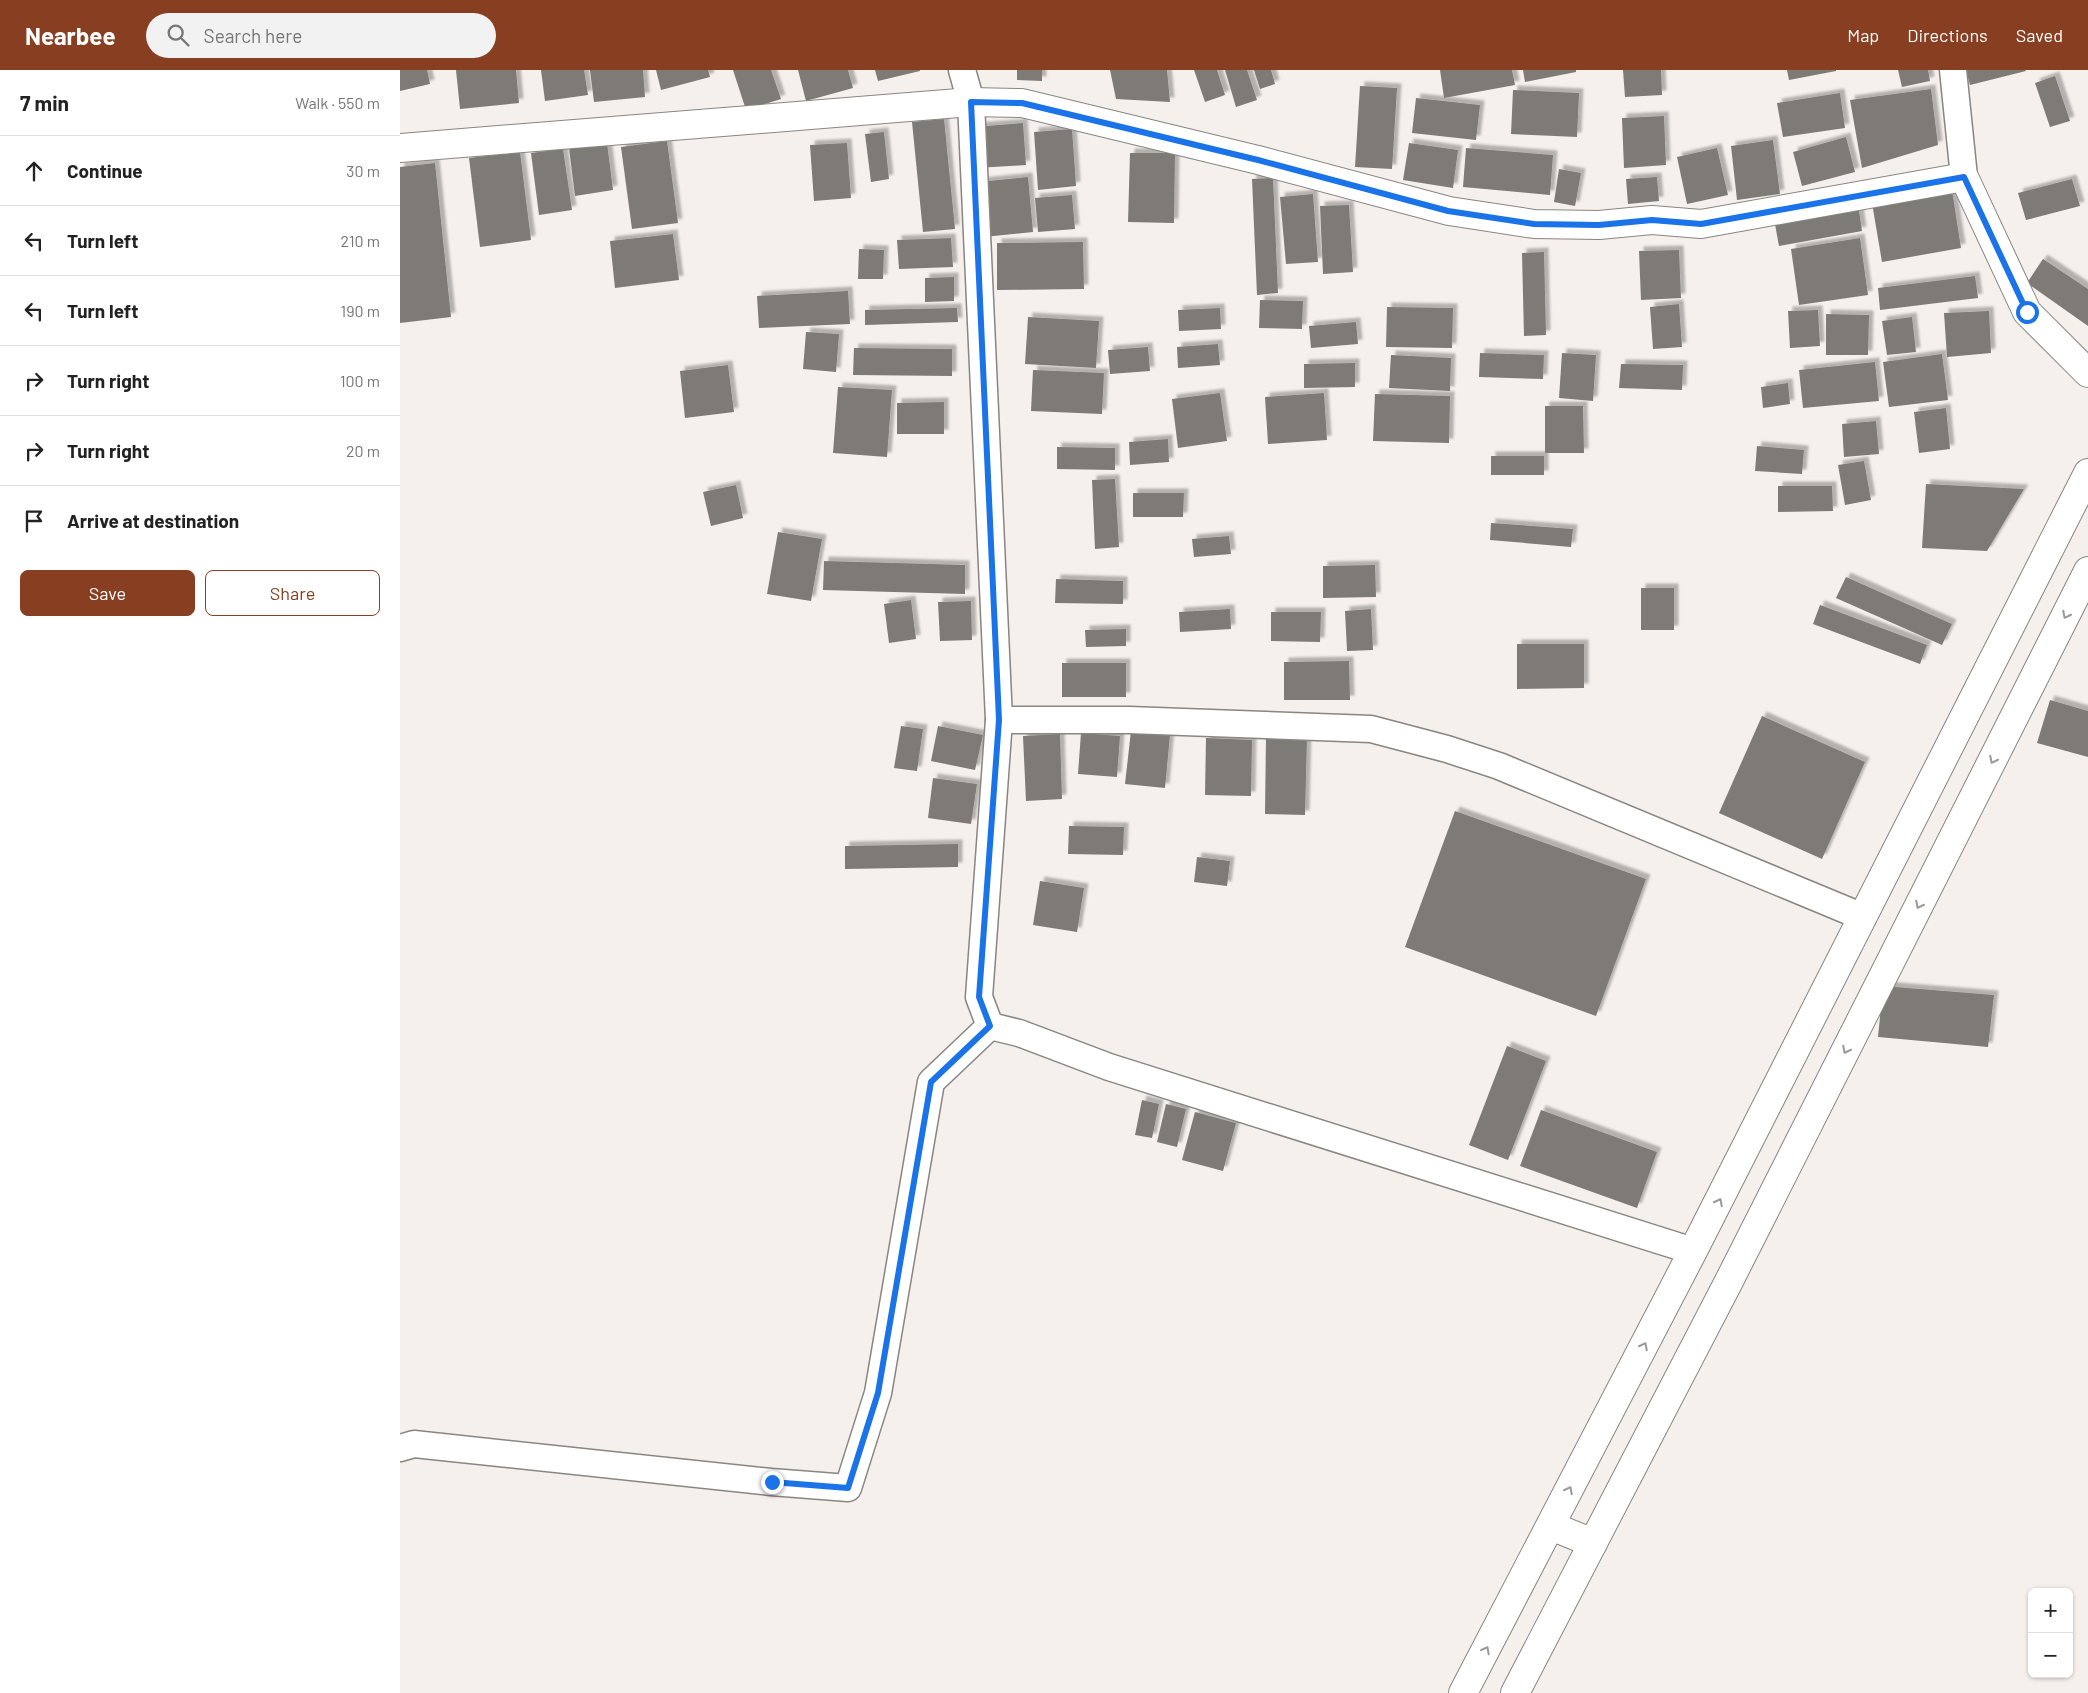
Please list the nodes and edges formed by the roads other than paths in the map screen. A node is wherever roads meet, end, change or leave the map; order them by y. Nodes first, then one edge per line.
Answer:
1 (962, 70) edge
2 (1953, 70) edge
3 (971, 102) junction
4 (400, 148) edge
5 (1964, 177) junction
6 (2088, 373) edge
7 (2088, 473) edge
8 (2088, 571) edge
9 (999, 720) junction
10 (1863, 917) junction
11 (990, 1026) junction
12 (1694, 1251) junction
13 (400, 1448) edge
14 (1551, 1526) junction
15 (1593, 1543) junction
16 (1463, 1693) edge
17 (1515, 1693) edge

1 - 3 street
2 - 5 street
3 - 4 main road
3 - 5 main road
3 - 9 street
5 - 6 main road
7 - 10 main road
8 -> 15 main road
9 - 10 street
9 - 11 street
12 -> 10 main road
11 - 12 street
11 - 13 street
14 -> 12 main road
14 - 15 main road
16 -> 14 main road
15 - 17 main road

